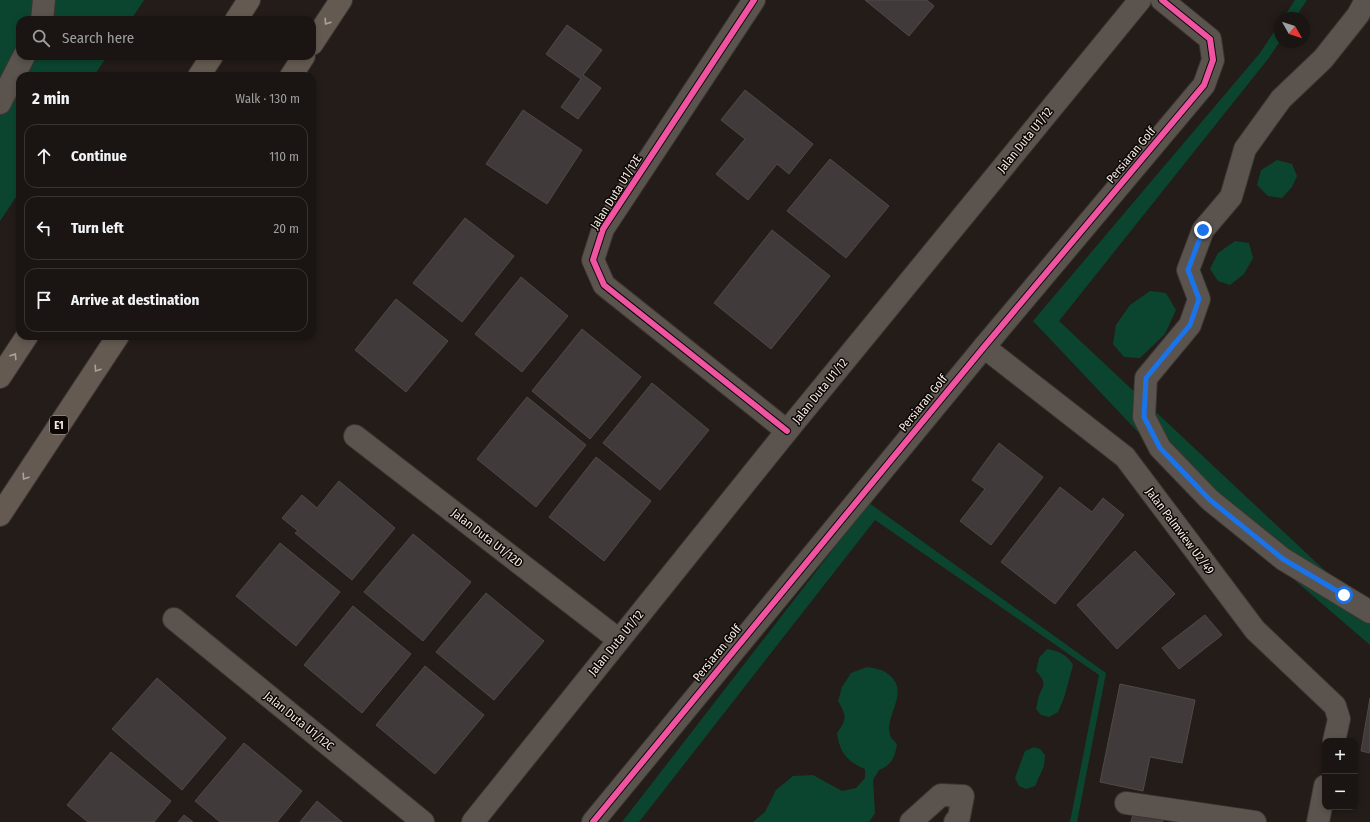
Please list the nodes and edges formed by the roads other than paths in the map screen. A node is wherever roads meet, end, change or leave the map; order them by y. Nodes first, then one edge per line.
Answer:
1 (44, 0) edge
2 (249, 0) edge
3 (341, 0) edge
4 (754, 0) edge
5 (1140, 0) edge
6 (1162, 0) edge
7 (1366, 0) edge
8 (42, 16) edge
9 (239, 16) edge
10 (316, 38) edge
11 (22, 60) edge
12 (209, 60) edge
13 (301, 60) edge
14 (202, 72) edge
15 (294, 72) edge
16 (0, 103) edge
17 (24, 340) edge
18 (115, 340) edge
19 (984, 347) junction
20 (0, 377) edge
21 (787, 431) junction
22 (355, 436) dead end
23 (0, 515) edge
24 (1370, 612) edge
25 (174, 619) dead end
26 (619, 640) junction
27 (1335, 738) edge
28 (1322, 801) edge
29 (1126, 803) dead end
30 (423, 822) edge
31 (472, 822) edge
32 (593, 822) edge
33 (911, 822) edge
34 (955, 822) edge
35 (1255, 822) edge
36 (1318, 822) edge

1 - 8 street
2 - 9 highway
3 -> 10 highway
4 - 21 street, Jalan Duta U1/12E
5 - 21 street, Jalan Duta U1/12
6 - 19 street, Persiaran Golf
7 - 24 street
11 - 16 street
12 - 14 highway
13 - 15 highway
20 -> 17 highway
18 -> 23 highway, E1
19 - 27 street, Jalan Palmview U2/49
19 - 32 street, Persiaran Golf
21 - 26 street, Jalan Duta U1/12
22 - 26 street, Jalan Duta U1/12D
25 - 30 street, Jalan Duta U1/12C
26 - 31 street, Jalan Duta U1/12
28 - 36 street
29 - 35 street
33 - 34 street

